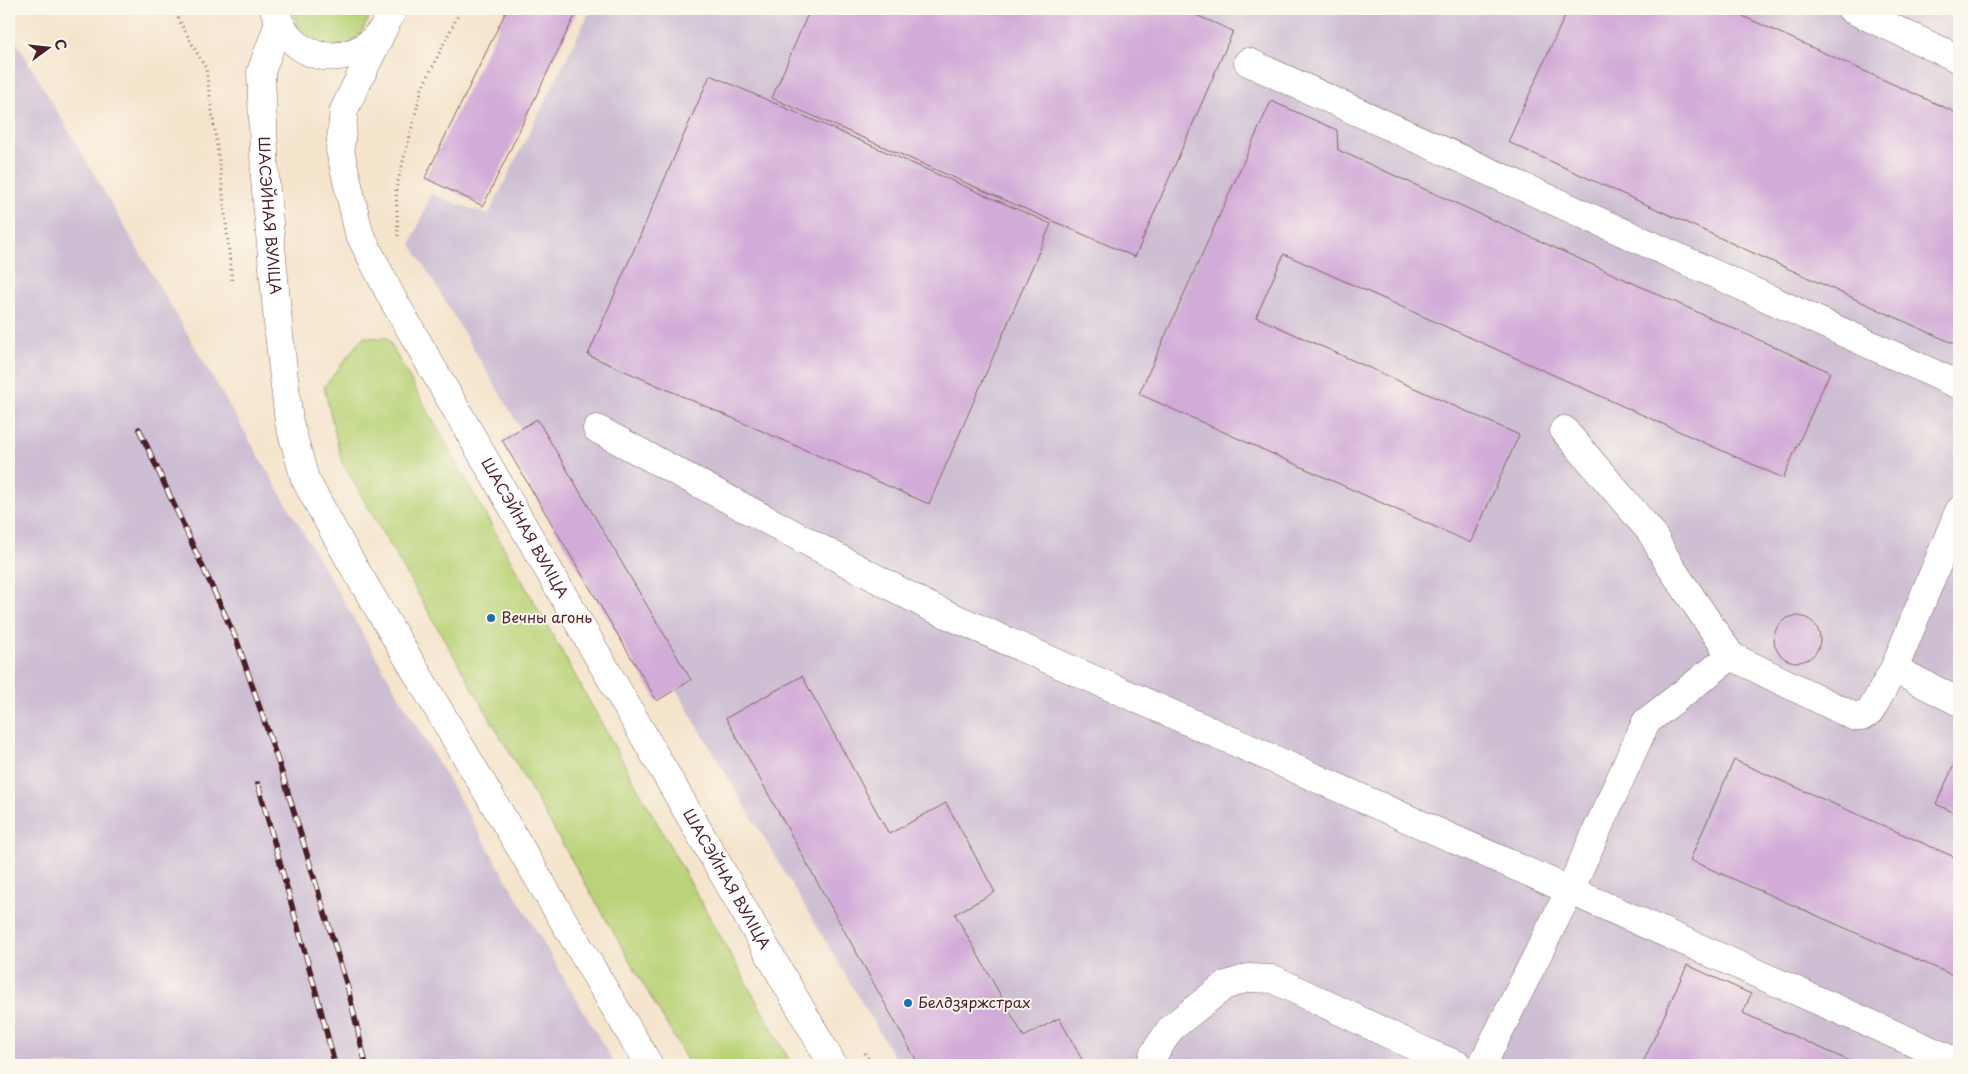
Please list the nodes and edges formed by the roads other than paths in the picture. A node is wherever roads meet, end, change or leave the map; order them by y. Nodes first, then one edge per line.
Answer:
1 (1851, 9) edge
2 (389, 14) edge
3 (277, 16) edge
4 (1959, 58) edge
5 (1248, 62) dead end
6 (1959, 385) edge
7 (597, 429) dead end
8 (1564, 430) dead end
9 (1959, 511) edge
10 (1731, 656) junction
11 (1894, 669) junction
12 (1959, 702) edge
13 (1570, 890) junction
14 (1424, 1059) edge
15 (1959, 1063) edge
16 (649, 1065) edge
17 (833, 1065) edge
18 (1151, 1065) edge
19 (1458, 1065) edge
20 (1482, 1065) edge

1 - 4 street
2 - 3 street, ШАСЭЙНАЯ ВУЛІЦА
2 - 17 street, ШАСЭЙНАЯ ВУЛІЦА
3 - 16 street, ШАСЭЙНАЯ ВУЛІЦА
5 - 6 street
7 - 13 street
8 - 10 street
9 - 11 street
10 - 11 street
10 - 13 street
11 - 12 street
13 - 15 street
13 - 20 street
14 - 18 street
14 - 19 street

